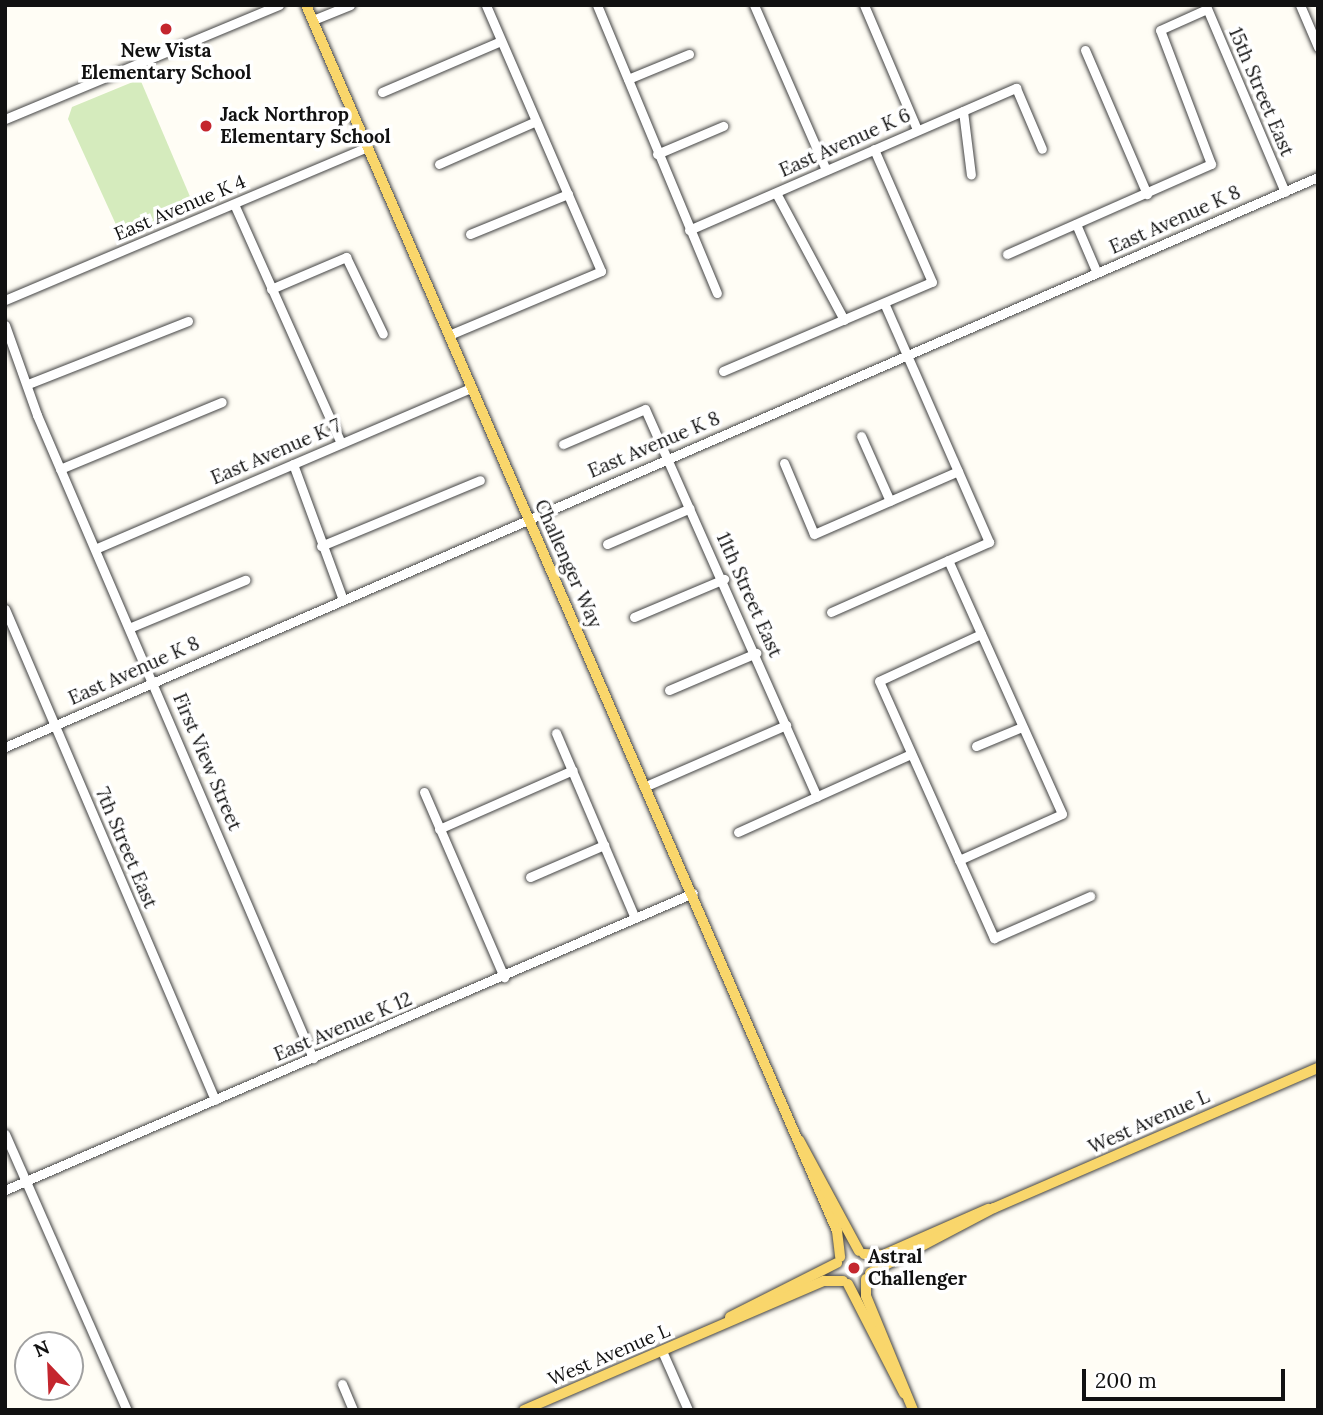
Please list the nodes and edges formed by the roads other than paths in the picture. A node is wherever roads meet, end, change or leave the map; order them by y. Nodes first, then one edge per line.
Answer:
1 (279, 5) edge
2 (306, 5) edge
3 (350, 5) edge
4 (486, 5) edge
5 (597, 5) edge
6 (754, 5) edge
7 (864, 5) edge
8 (1300, 5) edge
9 (1206, 7) edge
10 (313, 20) junction
11 (501, 41) junction
12 (1318, 47) edge
13 (1085, 50) dead end
14 (689, 54) dead end
15 (628, 79) junction
16 (382, 92) dead end
17 (963, 111) junction
18 (5, 119) edge
19 (536, 121) junction
20 (723, 126) dead end
21 (917, 130) junction
22 (367, 147) junction
23 (874, 149) junction
24 (1042, 149) dead end
25 (657, 154) junction
26 (439, 164) dead end
27 (826, 170) junction
28 (971, 175) dead end
29 (1318, 177) edge
30 (1285, 191) junction
31 (776, 193) junction
32 (568, 194) junction
33 (1147, 194) junction
34 (234, 204) junction
35 (1076, 224) junction
36 (689, 230) junction
37 (470, 234) dead end
38 (1007, 254) dead end
39 (1097, 273) junction
40 (271, 289) junction
41 (717, 293) dead end
42 (5, 300) edge
43 (884, 303) junction
44 (844, 320) junction
45 (188, 321) dead end
46 (5, 325) edge
47 (383, 334) dead end
48 (449, 335) junction
49 (907, 356) junction
50 (723, 371) dead end
51 (29, 384) junction
52 (471, 388) junction
53 (222, 402) dead end
54 (861, 436) dead end
55 (341, 443) junction
56 (563, 443) dead end
57 (669, 459) junction
58 (784, 463) dead end
59 (293, 464) junction
60 (60, 469) junction
61 (958, 471) junction
62 (480, 480) dead end
63 (890, 501) junction
64 (690, 508) junction
65 (529, 517) junction
66 (607, 544) dead end
67 (321, 546) junction
68 (95, 549) junction
69 (948, 560) junction
70 (724, 579) junction
71 (245, 580) dead end
72 (342, 597) junction
73 (5, 609) edge
74 (831, 612) dead end
75 (634, 617) dead end
76 (128, 628) junction
77 (981, 634) junction
78 (756, 653) junction
79 (154, 682) junction
80 (669, 690) dead end
81 (55, 725) junction
82 (786, 726) junction
83 (1023, 727) junction
84 (556, 733) dead end
85 (976, 746) dead end
86 (5, 747) edge
87 (911, 754) junction
88 (573, 770) junction
89 (646, 786) junction
90 (424, 792) dead end
91 (817, 797) junction
92 (439, 829) junction
93 (738, 832) dead end
94 (604, 845) junction
95 (959, 860) junction
96 (530, 877) dead end
97 (693, 893) junction
98 (1090, 896) dead end
99 (635, 918) junction
100 (504, 977) junction
101 (313, 1058) junction
102 (1318, 1068) edge
103 (215, 1100) junction
104 (5, 1134) edge
105 (797, 1138) junction
106 (25, 1180) junction
107 (5, 1190) edge
108 (994, 1208) junction
109 (861, 1252) junction
110 (838, 1260) junction
111 (868, 1276) junction
112 (846, 1282) junction
113 (707, 1331) junction
114 (662, 1351) junction
115 (342, 1384) dead end
116 (908, 1397) junction
117 (127, 1410) edge
118 (353, 1410) edge
119 (524, 1410) edge
120 (688, 1410) edge
121 (913, 1410) edge

1 - 18 street
2 - 10 main road, Challenger Way
3 - 10 street
4 - 11 street
5 - 15 street
6 - 27 street
7 - 21 street
8 - 12 street
9 - 30 street, 15th Street East
9 - 33 street
10 - 22 main road, Challenger Way
11 - 16 street
11 - 19 street
13 - 33 street
14 - 15 street
15 - 25 street
17 - 21 street, East Avenue K 6
17 - 24 street, East Avenue K 6
17 - 28 street
19 - 26 street
19 - 32 street
20 - 25 street
21 - 23 street, East Avenue K 6
22 - 34 street, East Avenue K 4
22 - 48 main road, Challenger Way
23 - 27 street, East Avenue K 6
23 - 43 street
25 - 36 street
27 - 31 street, East Avenue K 6
29 - 30 street, East Avenue K 8
30 - 39 street, East Avenue K 8
31 - 36 street, East Avenue K 6
31 - 44 street
32 - 37 street
32 - 48 street
33 - 35 street
34 - 40 street
34 - 42 street, East Avenue K 4
35 - 38 street
35 - 39 street
36 - 41 street
39 - 49 street, East Avenue K 8
40 - 47 street
40 - 55 street
43 - 44 street
43 - 49 street
44 - 50 street
45 - 51 street
46 - 51 street, First View Street
48 - 52 main road, Challenger Way
49 - 57 street, East Avenue K 8
49 - 61 street
51 - 60 street, First View Street
52 - 55 street, East Avenue K 7
52 - 65 main road, Challenger Way
53 - 60 street
54 - 63 street
55 - 59 street, East Avenue K 7
56 - 57 street, 11th Street East
57 - 64 street, 11th Street East
57 - 65 street, East Avenue K 8
58 - 63 street
59 - 67 street
59 - 68 street, East Avenue K 7
60 - 68 street, First View Street
61 - 63 street
61 - 69 street
62 - 67 street
64 - 66 street
64 - 70 street, 11th Street East
65 - 72 street, East Avenue K 8
65 - 89 main road, Challenger Way
67 - 72 street
68 - 76 street, First View Street
69 - 74 street
69 - 77 street
70 - 75 street
70 - 78 street, 11th Street East
71 - 76 street
72 - 79 street, East Avenue K 8
73 - 81 street, 7th Street East
76 - 79 street, First View Street
77 - 83 street
77 - 87 street
78 - 80 street
78 - 82 street, 11th Street East
79 - 81 street, East Avenue K 8
79 - 101 street, First View Street
81 - 86 street, East Avenue K 8
81 - 103 street, 7th Street East
82 - 89 street
82 - 91 street, 11th Street East
83 - 85 street
83 - 95 street
84 - 88 street
87 - 91 street
87 - 95 street
88 - 92 street
88 - 94 street
89 - 97 main road, Challenger Way
90 - 92 street
91 - 93 street
92 - 100 street
94 - 96 street
94 - 99 street
95 - 98 street
97 - 99 street, East Avenue K 12
97 - 105 main road, Challenger Way
99 - 100 street, East Avenue K 12
100 - 101 street, East Avenue K 12
101 - 103 street, East Avenue K 12
102 - 108 main road, West Avenue L
103 - 106 street, East Avenue K 12
104 - 106 street
105 - 109 main road, Challenger Way
105 - 110 main road, Challenger Way
106 - 107 street, East Avenue K 12
106 - 117 street
108 - 109 main road, West Avenue L
108 - 111 main road, West Avenue L
109 - 110 main road, West Avenue L
109 - 111 main road, Challenger Way
110 - 112 main road, Challenger Way
110 - 113 main road, West Avenue L
111 - 112 main road, West Avenue L
111 - 116 main road
112 - 113 main road, West Avenue L
112 - 116 main road
113 - 114 main road, West Avenue L
114 - 119 main road, West Avenue L
114 - 120 street
115 - 118 street
116 - 121 main road

